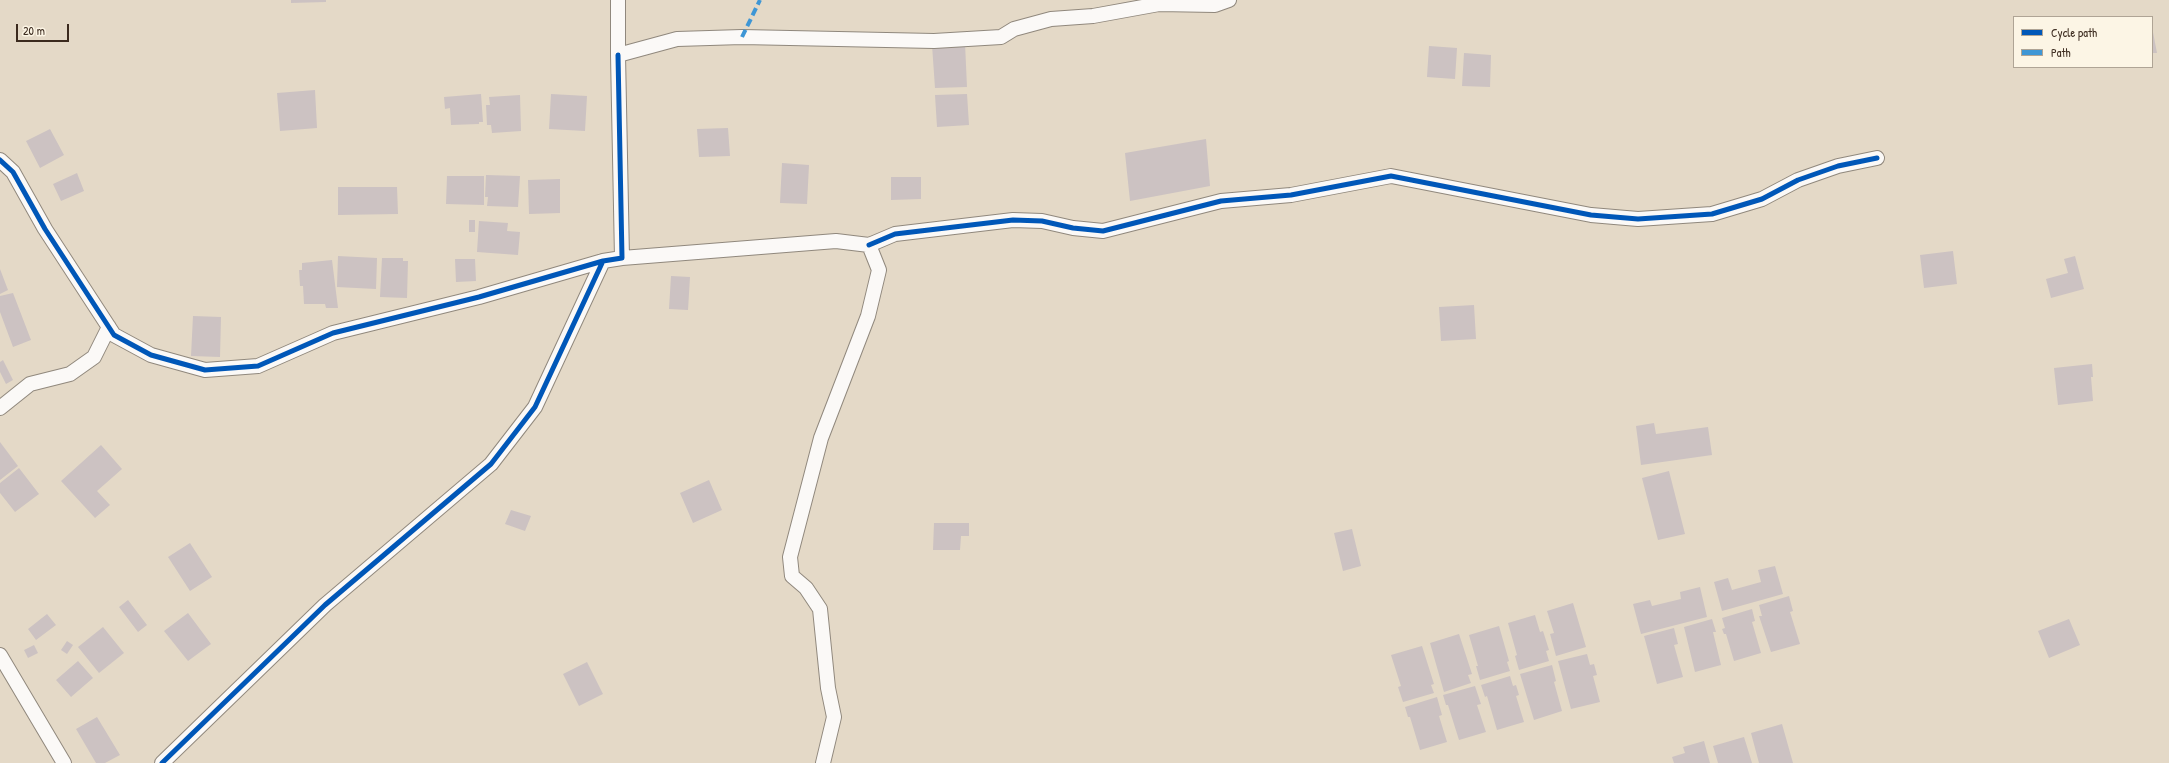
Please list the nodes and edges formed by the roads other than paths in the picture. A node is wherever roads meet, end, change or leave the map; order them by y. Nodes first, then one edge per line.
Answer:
1 (618, 0) edge
2 (1229, 0) edge
3 (618, 55) junction
4 (1877, 158) dead end
5 (0, 160) edge
6 (869, 245) junction
7 (622, 258) junction
8 (603, 261) junction
9 (109, 327) junction
10 (0, 408) edge
11 (1, 660) edge
12 (64, 763) edge
13 (162, 763) edge
14 (823, 763) edge

1 - 3 street
2 - 3 street
3 - 7 street
4 - 6 street
5 - 9 street
6 - 7 street
6 - 14 street
7 - 8 street
8 - 9 street
8 - 13 street
9 - 10 street
11 - 12 street

